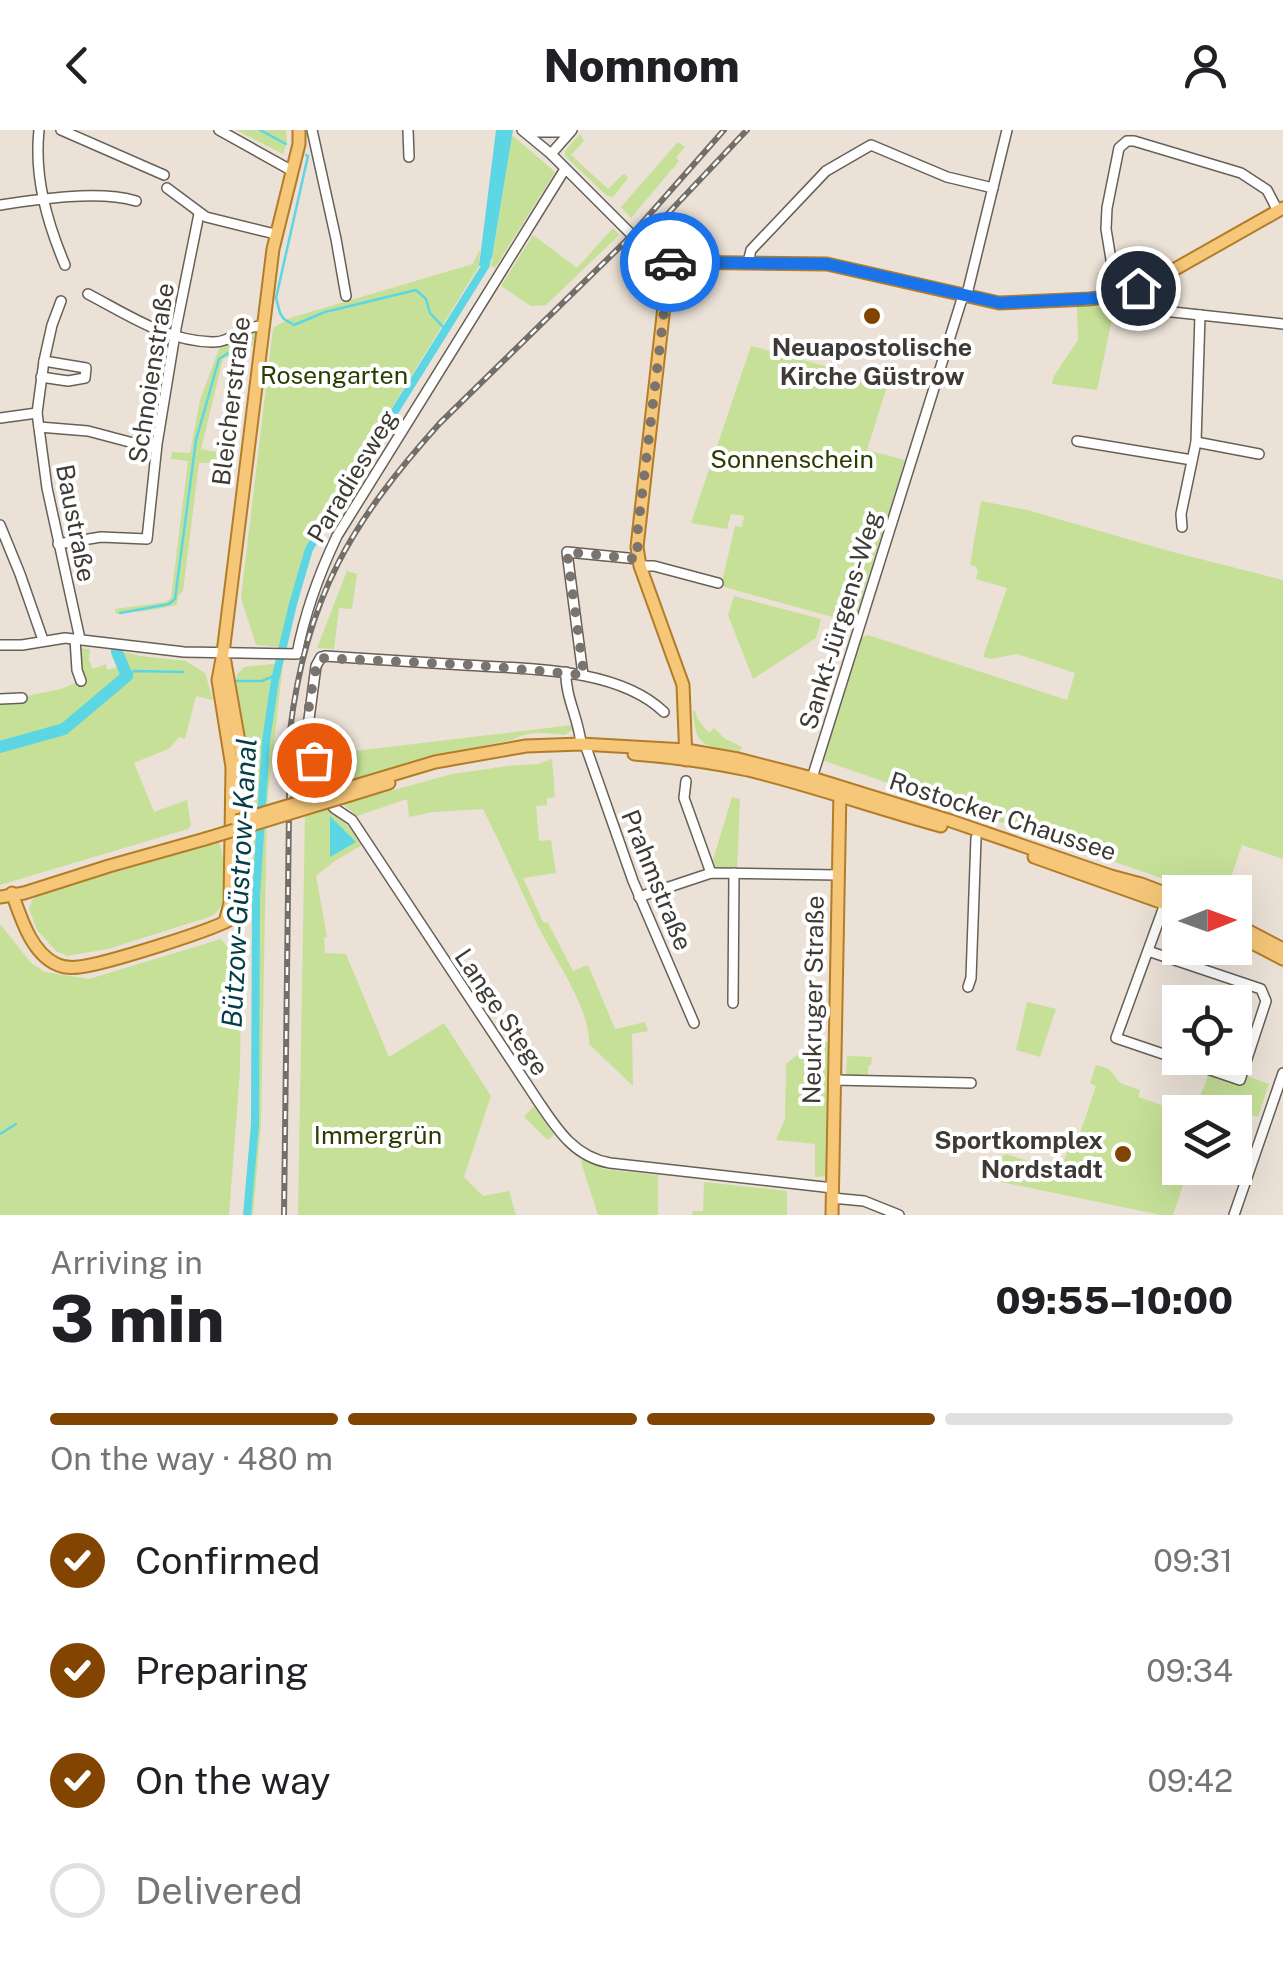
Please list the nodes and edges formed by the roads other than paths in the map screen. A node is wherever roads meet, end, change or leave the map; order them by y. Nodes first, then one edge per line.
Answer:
1 (39, 130) edge
2 (61, 130) edge
3 (219, 130) edge
4 (291, 130) edge
5 (299, 130) edge
6 (312, 130) edge
7 (408, 130) edge
8 (1007, 130) edge
9 (524, 131) edge
10 (571, 131) edge
11 (550, 154) junction
12 (295, 156) junction
13 (409, 157) dead end
14 (286, 168) dead end
15 (565, 169) junction
16 (164, 175) dead end
17 (167, 188) dead end
18 (993, 188) junction
19 (42, 199) junction
20 (136, 201) dead end
21 (0, 205) edge
22 (1280, 210) edge
23 (199, 214) junction
24 (275, 234) junction
25 (669, 262) junction
26 (748, 262) junction
27 (65, 265) dead end
28 (1138, 288) junction
29 (88, 294) dead end
30 (346, 296) dead end
31 (964, 296) junction
32 (1117, 296) junction
33 (61, 301) dead end
34 (1200, 314) junction
35 (1283, 324) edge
36 (263, 326) junction
37 (175, 336) junction
38 (44, 360) junction
39 (41, 377) junction
40 (37, 413) junction
41 (0, 418) edge
42 (39, 428) junction
43 (1077, 441) dead end
44 (1196, 442) junction
45 (156, 448) junction
46 (1258, 454) dead end
47 (1192, 460) junction
48 (0, 525) edge
49 (1182, 527) dead end
50 (58, 544) junction
51 (639, 562) junction
52 (718, 584) dead end
53 (77, 639) junction
54 (43, 640) junction
55 (0, 645) edge
56 (223, 652) junction
57 (566, 672) junction
58 (584, 675) junction
59 (81, 681) dead end
60 (22, 698) dead end
61 (0, 699) edge
62 (664, 712) dead end
63 (584, 747) junction
64 (686, 755) junction
65 (812, 778) junction
66 (686, 781) dead end
67 (840, 790) junction
68 (976, 838) junction
69 (711, 872) junction
70 (734, 873) junction
71 (838, 875) junction
72 (6, 895) edge
73 (1162, 896) edge
74 (1162, 896) edge
75 (639, 897) junction
76 (1162, 919) edge
77 (1252, 933) edge
78 (1252, 943) edge
79 (1283, 949) edge
80 (1148, 951) junction
81 (1283, 959) edge
82 (968, 987) dead end
83 (733, 1003) dead end
84 (694, 1023) dead end
85 (1283, 1073) edge
86 (834, 1080) junction
87 (971, 1083) dead end
88 (832, 1193) junction
89 (832, 1215) edge
90 (899, 1215) edge
91 (1234, 1215) edge

1 - 19 street
2 - 16 street
3 - 14 street
4 - 12 main road, Bleicherstraße
5 - 12 main road, Bleicherstraße
6 - 30 street
7 - 13 street
8 - 18 street, Sankt-Jürgens-Weg
9 - 10 street
9 - 11 street
10 - 11 street
11 - 15 street
12 - 24 main road, Bleicherstraße
15 - 25 street
15 - 56 street, Paradiesweg
17 - 23 street
18 - 26 street
18 - 31 street, Sankt-Jürgens-Weg
19 - 20 street
19 - 21 street
19 - 27 street
22 - 28 main road
22 - 32 street
23 - 24 street
23 - 37 street, Schnoienstraße
24 - 36 main road, Bleicherstraße
25 - 26 main road
25 - 51 main road
26 - 31 main road
28 - 32 main road
28 - 34 street
29 - 37 street
31 - 32 main road
31 - 65 street, Sankt-Jürgens-Weg
33 - 38 street, Baustraße
34 - 35 street
34 - 44 street
36 - 37 street
36 - 56 main road, Bleicherstraße
37 - 45 street, Schnoienstraße
38 - 39 street, Baustraße
38 - 39 street
39 - 40 street, Baustraße
40 - 41 street
40 - 42 street, Baustraße
42 - 45 street
42 - 50 street, Baustraße
43 - 47 street
44 - 46 street
44 - 47 street
45 - 50 street, Schnoienstraße
47 - 49 street
48 - 54 street
50 - 53 street, Baustraße
51 - 52 street
51 - 58 street
51 - 64 main road
53 - 54 street
53 - 56 street
53 - 59 street, Baustraße
54 - 55 street
56 - 72 main road, Bleicherstraße
57 - 58 street
57 - 63 street, Prahmstraße
57 - 88 street, Lange Stege
58 - 62 street
60 - 61 street
63 - 64 main road
63 - 72 main road, bridge
63 - 75 street, Prahmstraße
64 - 65 main road, Rostocker Chaussee
64 - 67 main road
65 - 67 main road, Rostocker Chaussee
66 - 69 street
67 - 68 main road, Rostocker Chaussee
67 - 71 main road, Neukruger Straße
67 - 73 main road, Rostocker Chaussee
68 - 74 main road, Rostocker Chaussee
68 - 82 street
69 - 70 street
69 - 75 street
70 - 71 street
70 - 83 street
71 - 86 main road, Neukruger Straße
75 - 84 street, Prahmstraße
76 - 80 street
77 - 79 main road
78 - 81 main road
80 - 80 street
85 - 91 street
86 - 87 street
86 - 88 main road, Neukruger Straße
88 - 89 main road, Neukruger Straße
88 - 90 street, Lange Stege

